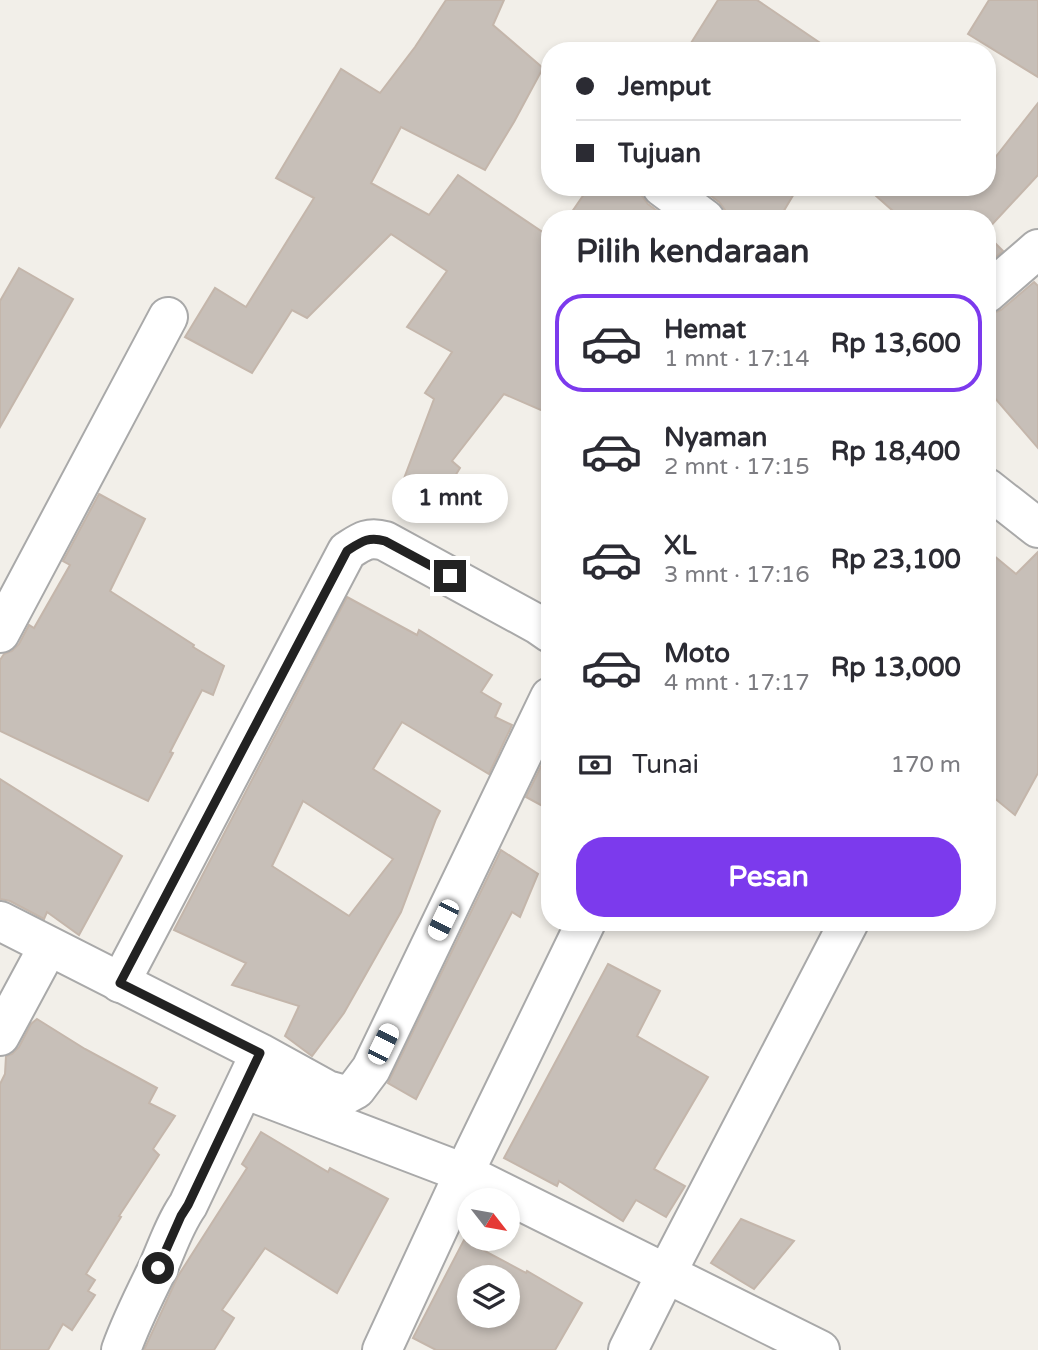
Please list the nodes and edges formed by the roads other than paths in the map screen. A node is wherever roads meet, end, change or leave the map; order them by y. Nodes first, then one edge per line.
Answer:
1 (674, 196) edge
2 (693, 210) edge
3 (1038, 249) edge
4 (996, 285) edge
5 (167, 317) dead end
6 (996, 495) edge
7 (1038, 528) edge
8 (541, 627) edge
9 (0, 633) edge
10 (541, 716) edge
11 (0, 921) edge
12 (582, 931) edge
13 (844, 931) edge
14 (48, 947) junction
15 (120, 983) junction
16 (0, 1036) edge
17 (260, 1053) junction
18 (244, 1089) junction
19 (464, 1173) junction
20 (666, 1274) junction
21 (121, 1350) edge
22 (382, 1350) edge
23 (628, 1350) edge
24 (820, 1350) edge

1 - 2 street
3 - 4 street
5 - 9 street
6 - 7 street
8 - 15 street
10 - 17 street
11 - 14 street
12 - 19 street
13 - 20 street
14 - 15 street
14 - 16 street
15 - 17 street
17 - 18 street
18 - 19 street
18 - 21 street
19 - 20 street
19 - 22 street
20 - 23 street
20 - 24 street

